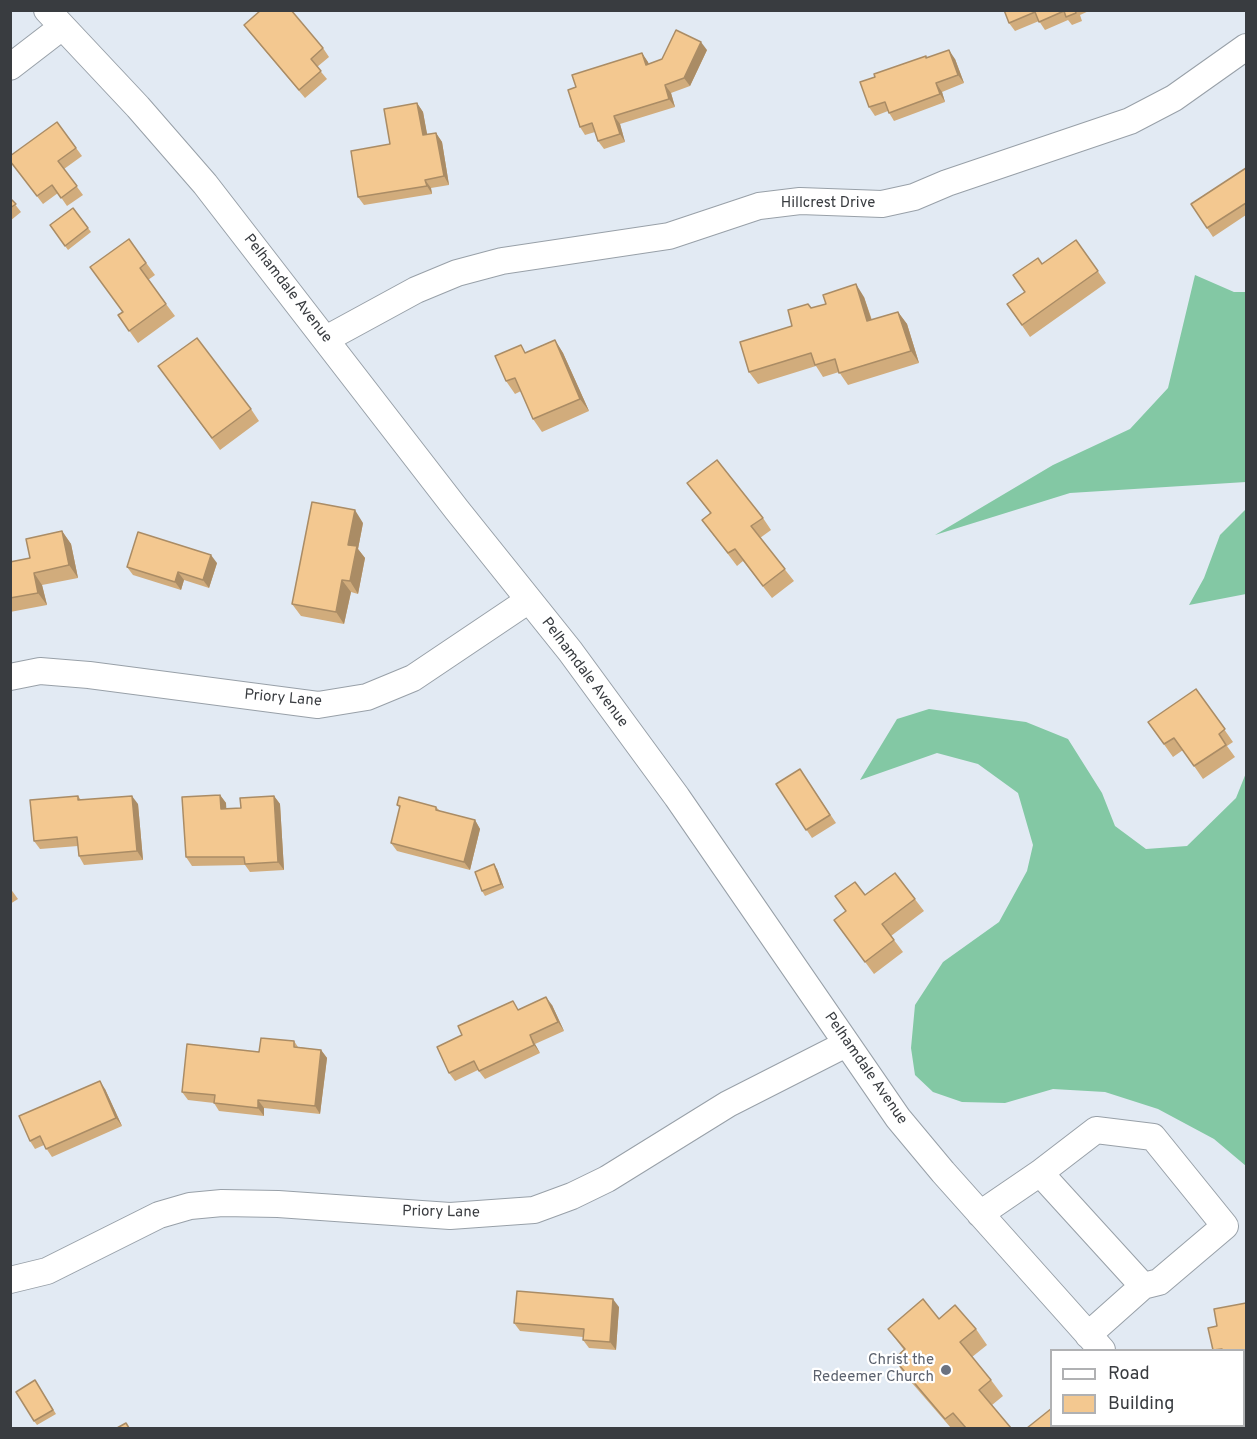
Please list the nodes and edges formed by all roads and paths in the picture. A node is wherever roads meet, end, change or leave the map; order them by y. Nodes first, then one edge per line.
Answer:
1 (54, 19) edge
2 (1246, 47) edge
3 (10, 67) edge
4 (326, 339) junction
5 (529, 600) junction
6 (10, 677) edge
7 (846, 1044) junction
8 (1040, 1173) junction
9 (980, 1214) junction
10 (10, 1280) edge
11 (1143, 1286) junction
12 (1095, 1343) edge

1 - 3 street
1 - 4 street, Pelhamdale Avenue
2 - 4 street, Hillcrest Drive
4 - 5 street, Pelhamdale Avenue
5 - 6 street, Priory Lane
5 - 7 street, Pelhamdale Avenue
7 - 9 street, Pelhamdale Avenue
7 - 10 street, Priory Lane
8 - 9 street
8 - 11 street
8 - 11 street
9 - 12 street, Pelhamdale Avenue
11 - 12 street

